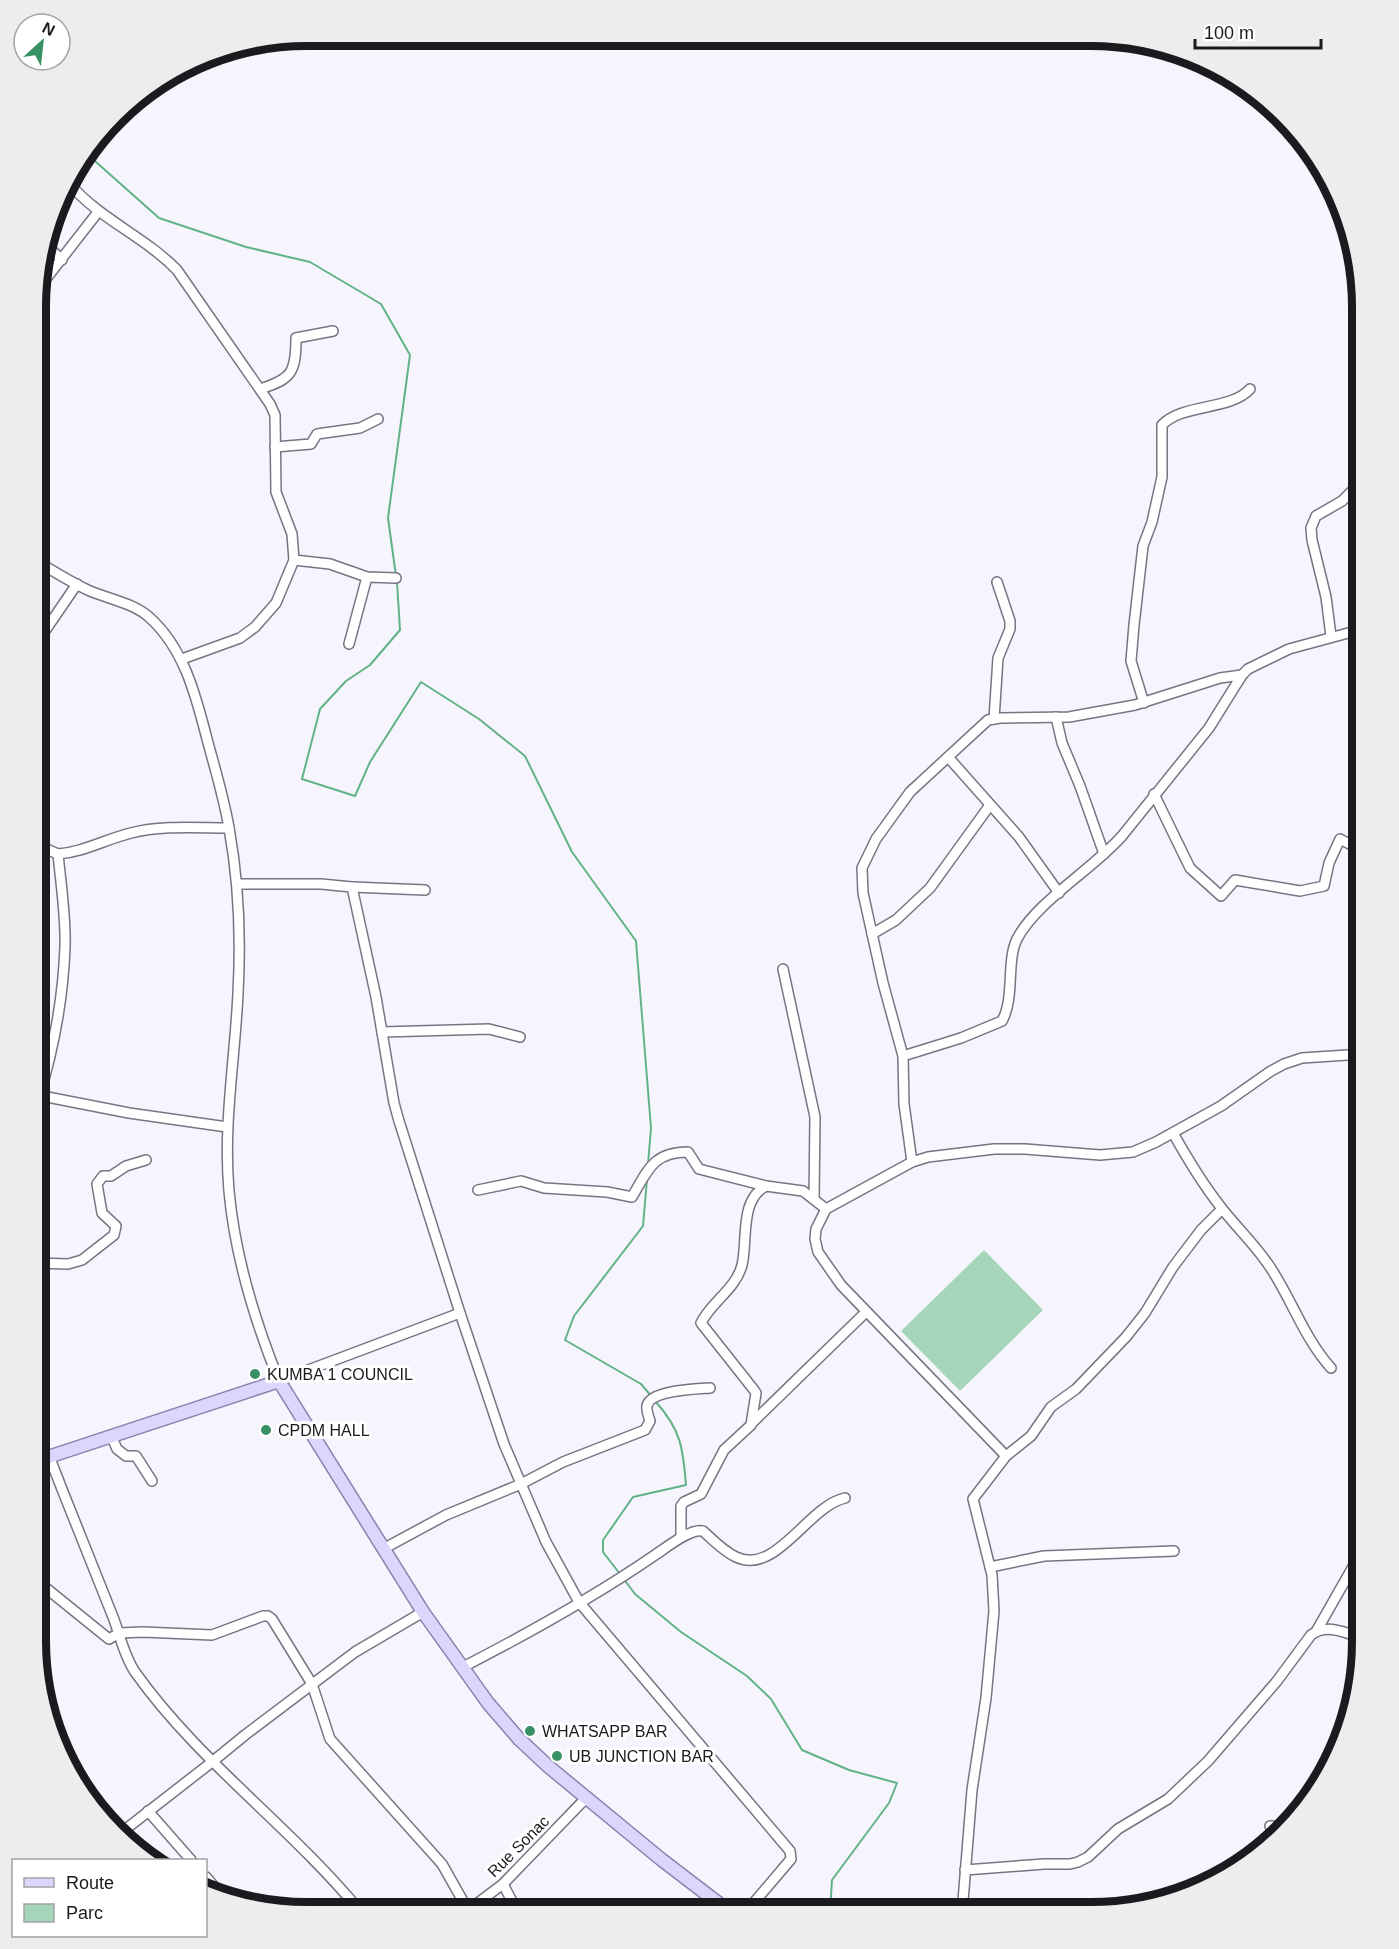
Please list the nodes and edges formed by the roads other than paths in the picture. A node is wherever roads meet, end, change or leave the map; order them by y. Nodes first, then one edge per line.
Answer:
1 (75, 189) edge
2 (98, 212) junction
3 (53, 252) edge
4 (62, 260) junction
5 (49, 275) edge
6 (333, 331) dead end
7 (260, 389) junction
8 (1250, 389) dead end
9 (378, 419) dead end
10 (275, 447) junction
11 (1352, 491) edge
12 (294, 560) junction
13 (46, 567) edge
14 (367, 577) junction
15 (396, 578) dead end
16 (997, 582) dead end
17 (76, 584) junction
18 (46, 629) edge
19 (1352, 632) edge
20 (1331, 636) junction
21 (349, 644) dead end
22 (182, 659) junction
23 (1242, 675) junction
24 (1144, 703) junction
25 (1056, 717) junction
26 (994, 719) junction
27 (948, 757) junction
28 (1154, 794) junction
29 (990, 805) junction
30 (229, 828) junction
31 (1352, 845) edge
32 (46, 849) edge
33 (58, 854) junction
34 (1104, 854) junction
35 (237, 884) junction
36 (352, 887) junction
37 (425, 890) dead end
38 (1059, 893) junction
39 (872, 934) junction
40 (783, 969) dead end
41 (382, 1032) junction
42 (520, 1037) dead end
43 (1352, 1055) edge
44 (903, 1056) junction
45 (46, 1063) edge
46 (46, 1099) edge
47 (227, 1127) junction
48 (1173, 1133) junction
49 (146, 1160) dead end
50 (912, 1162) junction
51 (766, 1186) junction
52 (478, 1190) dead end
53 (814, 1199) junction
54 (826, 1209) junction
55 (1222, 1209) junction
56 (46, 1263) edge
57 (866, 1312) junction
58 (460, 1313) junction
59 (1331, 1368) dead end
60 (279, 1381) junction
61 (710, 1388) dead end
62 (753, 1422) junction
63 (111, 1435) junction
64 (49, 1456) junction
65 (1006, 1456) junction
66 (46, 1457) edge
67 (152, 1481) dead end
68 (521, 1484) junction
69 (845, 1498) dead end
70 (681, 1538) junction
71 (383, 1549) junction
72 (1174, 1551) dead end
73 (990, 1567) junction
74 (1352, 1569) edge
75 (46, 1588) edge
76 (579, 1602) junction
77 (423, 1611) junction
78 (1317, 1630) junction
79 (119, 1633) junction
80 (1352, 1635) edge
81 (463, 1668) junction
82 (312, 1684) junction
83 (212, 1762) junction
84 (586, 1798) junction
85 (148, 1811) junction
86 (1270, 1826) dead end
87 (1276, 1826) edge
88 (126, 1829) edge
89 (190, 1859) edge
90 (965, 1870) junction
91 (503, 1884) junction
92 (352, 1902) edge
93 (463, 1902) edge
94 (480, 1902) edge
95 (512, 1902) edge
96 (717, 1902) edge
97 (754, 1902) edge
98 (963, 1902) edge

1 - 2 street
2 - 4 street
2 - 7 street
3 - 4 street
4 - 5 street
6 - 7 street
7 - 10 street
8 - 24 street
9 - 10 street
10 - 12 street
11 - 20 street
12 - 14 street
12 - 22 street
13 - 17 street
14 - 15 street
14 - 21 street
16 - 26 street
17 - 18 street
17 - 22 street
19 - 20 street
20 - 23 street
22 - 30 street
23 - 24 street
23 - 28 street
24 - 25 street
25 - 26 street
25 - 34 street
26 - 27 street
27 - 29 street
27 - 39 street
28 - 31 street
28 - 34 street
29 - 38 street
29 - 39 street
30 - 33 street
30 - 35 street
32 - 33 street
33 - 45 street
34 - 38 street
35 - 36 street
35 - 47 street
36 - 37 street
36 - 41 street
38 - 44 street
39 - 44 street
40 - 53 street
41 - 42 street
41 - 58 street
43 - 48 street
44 - 50 street
46 - 47 street
47 - 60 street
48 - 50 street
48 - 55 street
49 - 56 street
50 - 54 street
51 - 52 street
51 - 53 street
51 - 62 street
53 - 54 street
54 - 57 street
55 - 59 street
55 - 65 street
57 - 62 street
57 - 65 street
58 - 60 street
58 - 68 street
60 - 63 main road
60 - 71 main road
61 - 68 street
62 - 70 street
63 - 64 main road
63 - 67 street
64 - 66 main road
64 - 79 street
65 - 73 street
68 - 71 street
68 - 76 street
69 - 70 street
70 - 76 street
71 - 77 main road
72 - 73 street
73 - 90 street
74 - 78 street
75 - 79 street
76 - 81 street
76 - 97 street
77 - 81 main road
77 - 82 street
78 - 80 street
78 - 90 street
79 - 82 street
79 - 83 street
81 - 84 main road
82 - 83 street
82 - 93 street
83 - 85 street
83 - 92 street
84 - 91 street, Rue Sonac
84 - 96 main road
85 - 88 street
85 - 89 street
86 - 87 street
90 - 98 street
91 - 94 street, Rue Sonac
91 - 95 street

